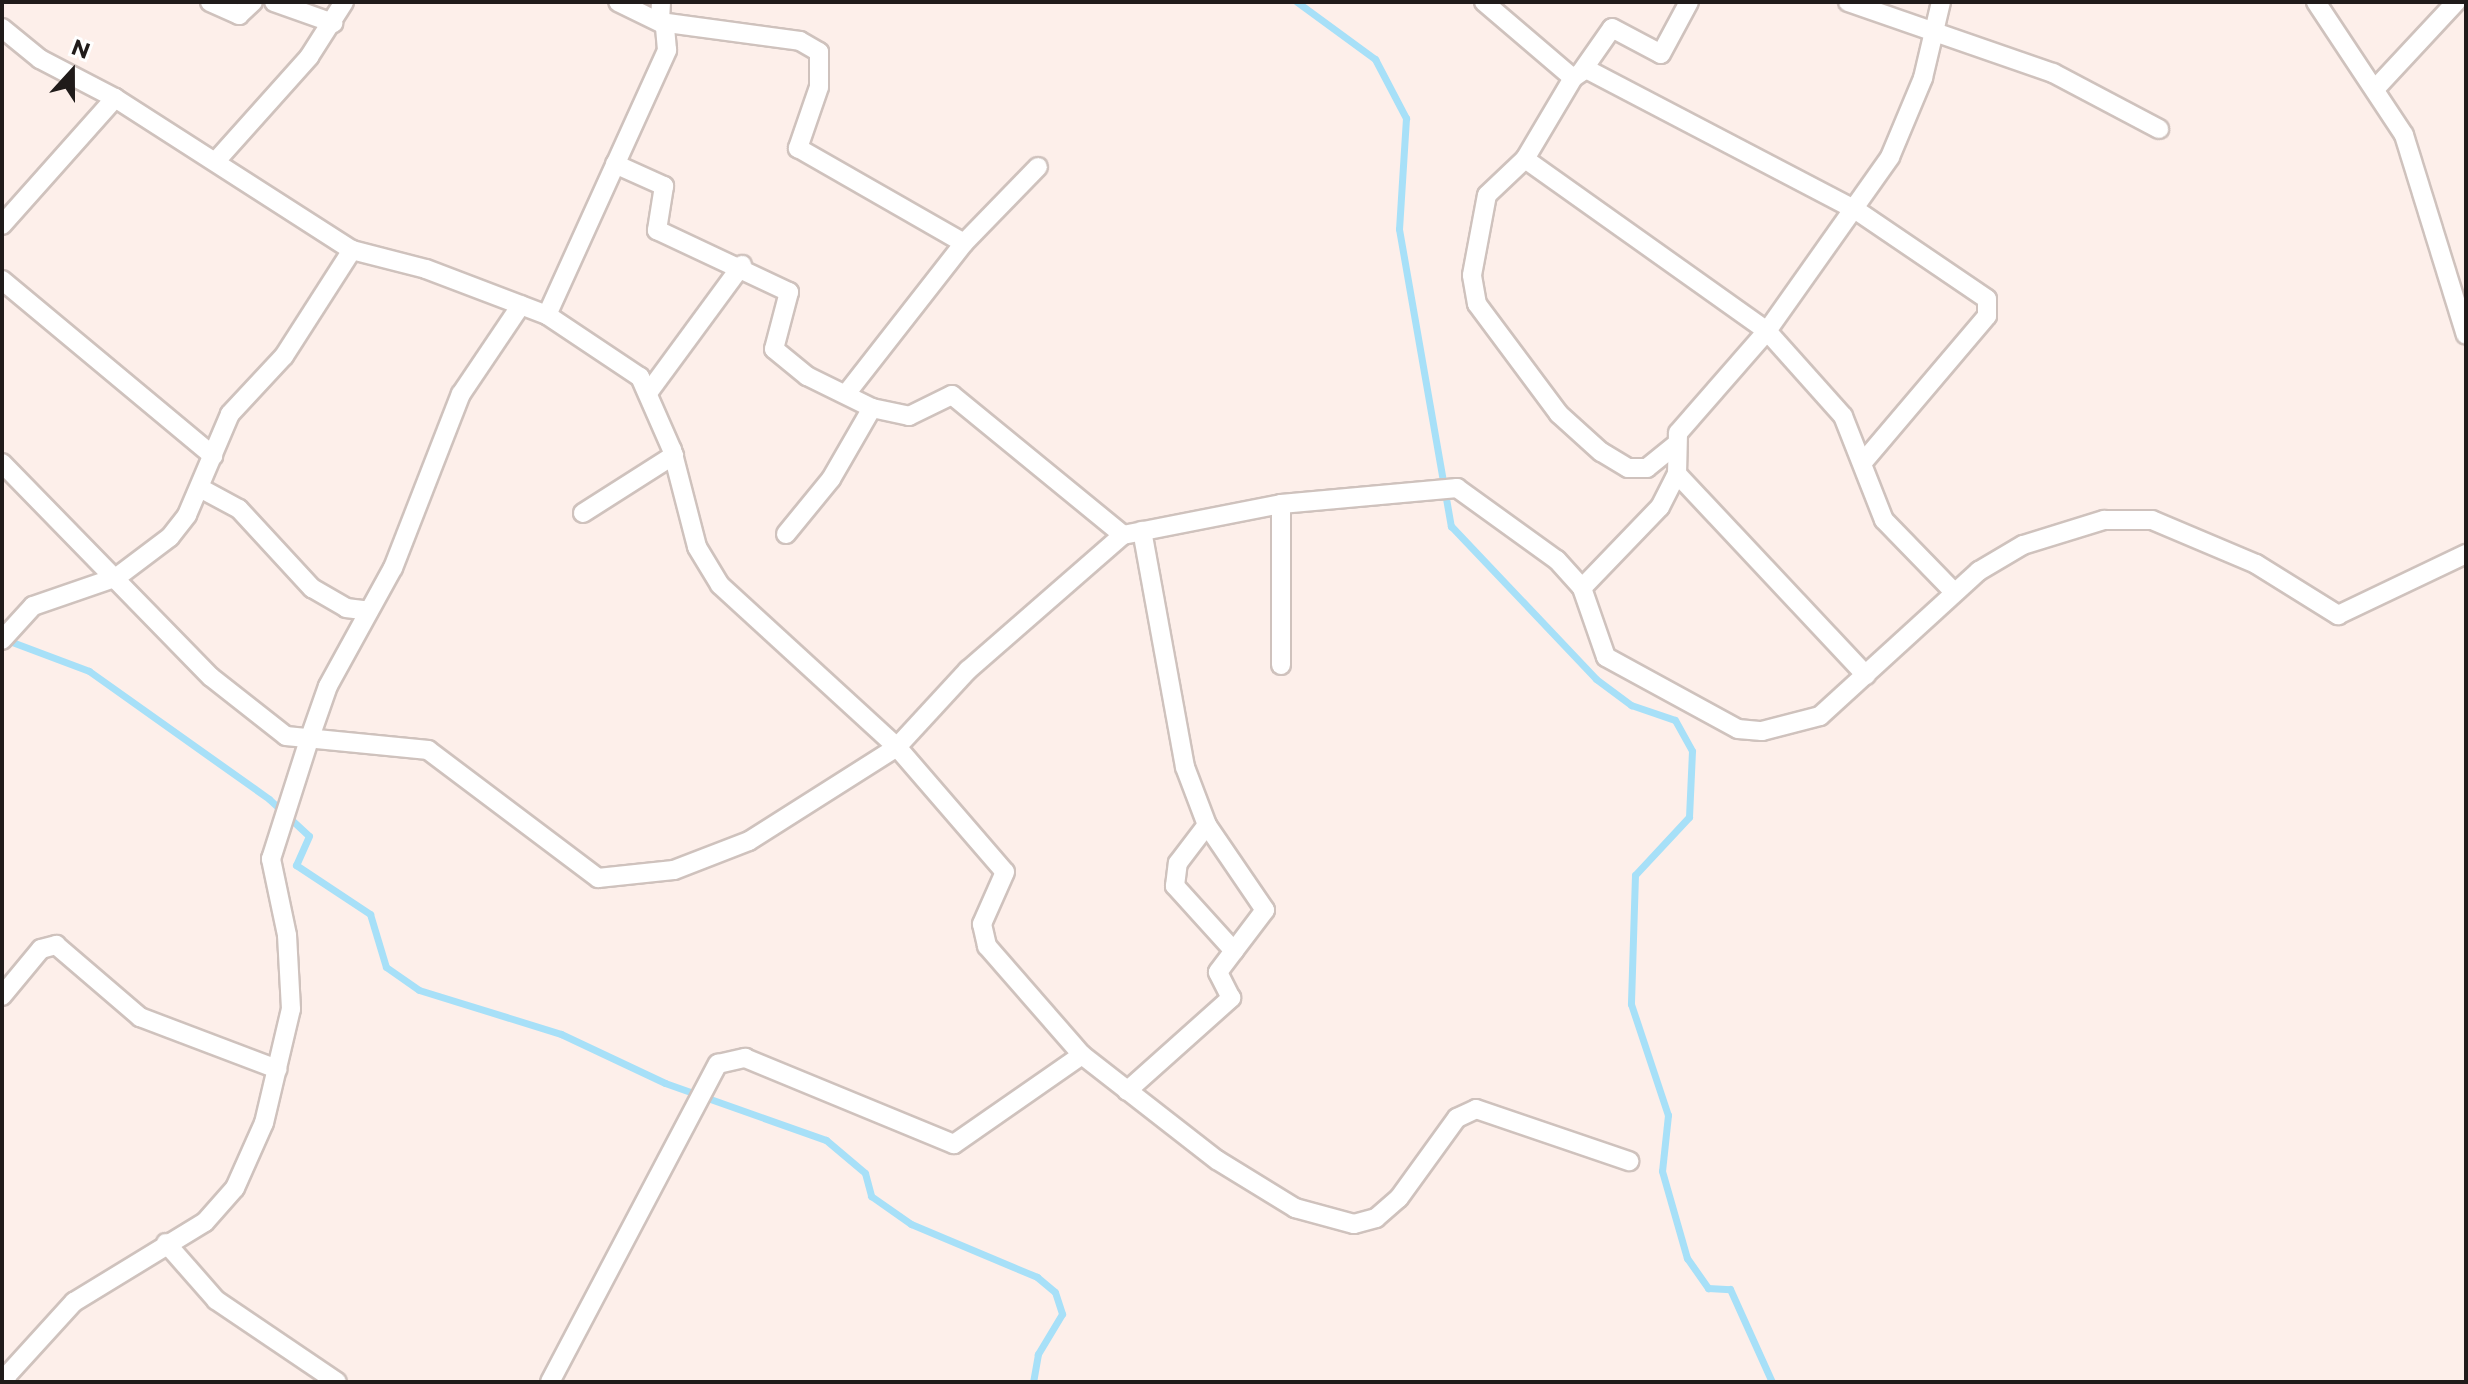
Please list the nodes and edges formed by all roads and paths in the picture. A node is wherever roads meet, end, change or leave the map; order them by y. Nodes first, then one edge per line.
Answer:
1 (210, 2) edge
2 (253, 2) edge
3 (274, 2) edge
4 (344, 2) edge
5 (618, 2) edge
6 (661, 2) edge
7 (1484, 2) edge
8 (1689, 2) edge
9 (1848, 2) edge
10 (1941, 2) edge
11 (2316, 2) edge
12 (2456, 2) edge
13 (660, 22) junction
14 (333, 23) junction
15 (2, 28) edge
16 (1932, 34) junction
17 (1577, 74) junction
18 (2375, 89) junction
19 (115, 98) junction
20 (2159, 129) dead end
21 (1525, 159) junction
22 (216, 161) junction
23 (615, 164) junction
24 (1038, 167) dead end
25 (1856, 210) junction
26 (2, 225) edge
27 (964, 243) junction
28 (352, 250) junction
29 (742, 265) junction
30 (2, 280) edge
31 (521, 305) junction
32 (547, 315) junction
33 (1767, 331) junction
34 (2466, 335) edge
35 (648, 393) junction
36 (846, 394) junction
37 (872, 408) junction
38 (1674, 446) junction
39 (674, 455) junction
40 (213, 456) junction
41 (1864, 461) junction
42 (2, 463) edge
43 (1677, 474) junction
44 (200, 488) junction
45 (1281, 504) junction
46 (583, 513) dead end
47 (1142, 531) junction
48 (786, 534) dead end
49 (1123, 535) junction
50 (2466, 554) edge
51 (117, 577) junction
52 (1582, 588) junction
53 (1954, 592) junction
54 (369, 611) junction
55 (2, 640) edge
56 (1281, 665) dead end
57 (1866, 675) junction
58 (308, 743) junction
59 (897, 747) junction
60 (1207, 825) junction
61 (1234, 951) junction
62 (2, 996) edge
63 (1082, 1055) junction
64 (277, 1069) junction
65 (1127, 1091) junction
66 (1629, 1161) dead end
67 (166, 1243) junction
68 (2, 1381) edge
69 (337, 1382) edge
70 (550, 1382) edge

1 - 2 street
3 - 14 street
4 - 14 street
5 - 13 street
6 - 13 street
7 - 17 street
8 - 17 street
9 - 16 street
10 - 16 street
11 - 18 street
12 - 18 street
13 - 23 street
13 - 27 street
14 - 22 street
15 - 19 street
16 - 20 street
16 - 25 street
17 - 21 street
17 - 25 street
18 - 34 street
19 - 22 street
19 - 26 street
21 - 33 street
21 - 38 street
22 - 28 street
23 - 29 street
23 - 32 street
24 - 27 street
25 - 33 street
25 - 41 street
27 - 36 street
28 - 31 street
28 - 40 street
29 - 35 street
29 - 36 street
30 - 40 street
31 - 32 street
31 - 54 street
32 - 35 street
33 - 38 street
33 - 41 street
35 - 39 street
36 - 37 street
37 - 48 street
37 - 49 street
38 - 43 street
39 - 46 street
39 - 59 street
40 - 44 street
41 - 53 street
42 - 51 street
43 - 52 street
43 - 57 street
44 - 51 street
44 - 54 street
45 - 47 street
45 - 52 street
45 - 56 street
47 - 49 street
47 - 60 street
49 - 59 street
50 - 53 street
51 - 55 street
51 - 58 street
52 - 57 street
53 - 57 street
54 - 58 street
58 - 59 street
58 - 64 street
59 - 63 street
60 - 61 street
60 - 61 street
61 - 65 street
62 - 64 street
63 - 65 street
63 - 70 street
64 - 67 street
65 - 66 street
67 - 68 street
67 - 69 street

